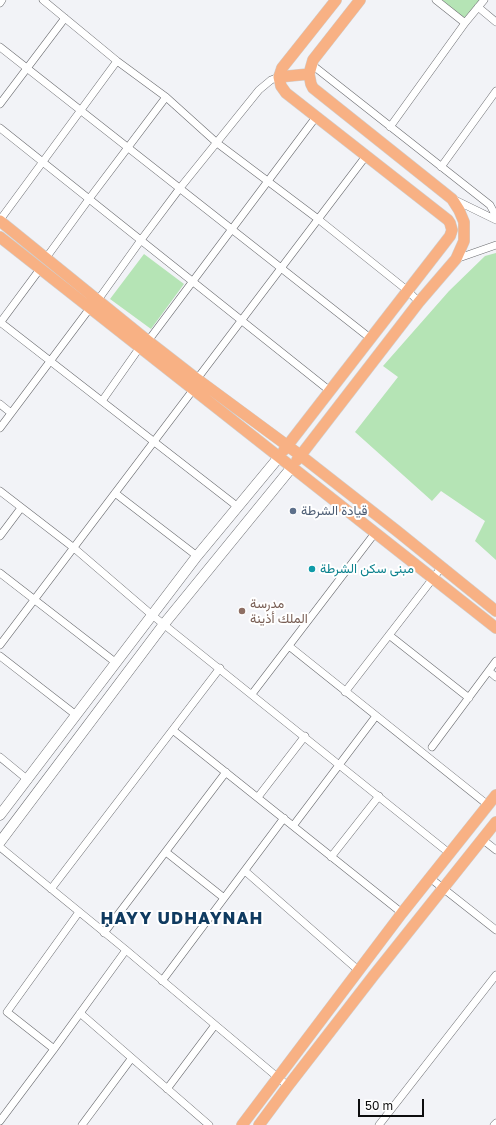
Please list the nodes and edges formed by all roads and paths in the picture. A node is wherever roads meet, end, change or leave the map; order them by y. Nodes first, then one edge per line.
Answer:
1 (2, 0) edge
2 (42, 0) edge
3 (336, 0) edge
4 (360, 0) edge
5 (436, 0) edge
6 (484, 0) edge
7 (0, 2) edge
8 (478, 7) junction
9 (65, 18) junction
10 (496, 22) edge
11 (465, 24) junction
12 (0, 47) edge
13 (117, 61) junction
14 (27, 68) junction
15 (310, 69) junction
16 (279, 77) junction
17 (495, 94) edge
18 (166, 97) junction
19 (0, 104) edge
20 (81, 110) junction
21 (316, 117) junction
22 (390, 127) junction
23 (0, 128) edge
24 (217, 143) junction
25 (128, 148) junction
26 (366, 156) junction
27 (43, 162) junction
28 (441, 167) junction
29 (268, 181) junction
30 (180, 188) junction
31 (89, 198) junction
32 (452, 199) junction
33 (496, 216) edge
34 (318, 219) junction
35 (0, 220) edge
36 (496, 220) edge
37 (464, 222) junction
38 (452, 227) junction
39 (232, 229) junction
40 (0, 237) edge
41 (141, 240) junction
42 (496, 245) edge
43 (46, 258) junction
44 (456, 259) junction
45 (281, 268) junction
46 (40, 269) junction
47 (193, 281) junction
48 (408, 291) junction
49 (419, 302) junction
50 (94, 304) junction
51 (242, 320) junction
52 (0, 322) edge
53 (370, 338) junction
54 (144, 344) junction
55 (50, 361) junction
56 (195, 385) junction
57 (330, 390) junction
58 (102, 401) junction
59 (0, 404) edge
60 (11, 413) junction
61 (0, 428) edge
62 (154, 442) junction
63 (287, 446) junction
64 (300, 455) junction
65 (279, 458) junction
66 (292, 467) junction
67 (0, 491) edge
68 (115, 493) junction
69 (238, 507) junction
70 (21, 508) junction
71 (375, 533) junction
72 (0, 536) edge
73 (74, 548) junction
74 (197, 556) junction
75 (441, 568) junction
76 (0, 573) edge
77 (432, 578) junction
78 (35, 599) junction
79 (496, 611) edge
80 (152, 615) junction
81 (164, 624) junction
82 (496, 628) edge
83 (389, 635) junction
84 (0, 645) edge
85 (288, 646) junction
86 (0, 656) edge
87 (496, 661) edge
88 (116, 662) junction
89 (220, 668) junction
90 (489, 671) junction
91 (496, 677) edge
92 (345, 692) junction
93 (252, 694) junction
94 (469, 698) junction
95 (76, 715) junction
96 (376, 716) junction
97 (174, 731) junction
98 (305, 736) junction
99 (432, 747) dead end
100 (0, 757) edge
101 (339, 764) junction
102 (226, 772) junction
103 (28, 780) junction
104 (39, 789) junction
105 (496, 794) edge
106 (379, 796) junction
107 (258, 797) junction
108 (488, 805) junction
109 (0, 815) edge
110 (284, 818) junction
111 (496, 822) edge
112 (293, 826) junction
113 (482, 839) junction
114 (0, 842) edge
115 (0, 847) edge
116 (496, 850) edge
117 (166, 852) junction
118 (449, 853) junction
119 (331, 857) junction
120 (245, 871) junction
121 (430, 878) junction
122 (442, 888) junction
123 (51, 889) junction
124 (224, 898) junction
125 (79, 912) junction
126 (402, 913) junction
127 (496, 930) edge
128 (104, 933) junction
129 (126, 950) junction
130 (358, 970) junction
131 (496, 975) edge
132 (162, 981) junction
133 (80, 1013) junction
134 (215, 1025) junction
135 (54, 1049) junction
136 (131, 1059) junction
137 (277, 1077) junction
138 (288, 1086) junction
139 (167, 1089) junction
140 (0, 1121) edge
141 (83, 1124) edge
142 (209, 1125) edge
143 (242, 1125) edge
144 (259, 1125) edge
145 (379, 1125) edge

1 - 7 street
2 - 9 street
3 - 16 main road
4 - 15 main road
5 - 11 street
6 - 8 street
8 - 10 street
8 - 11 street
9 - 13 street
9 - 14 street
11 - 22 street
12 - 14 street
13 - 18 street
13 - 20 street
14 - 19 street
14 - 20 street
15 - 16 main road
15 - 22 street
15 - 32 main road
16 - 21 main road
16 - 24 street
17 - 28 street
18 - 24 street
18 - 25 street
20 - 25 street
20 - 27 street
21 - 26 main road
21 - 29 street
22 - 28 street
23 - 27 street
24 - 29 street
24 - 30 street
25 - 30 street
25 - 31 street
26 - 34 street
26 - 38 main road
27 - 31 street
27 - 35 street
28 - 33 street
29 - 34 street
29 - 39 street
30 - 39 street
30 - 41 street
31 - 41 street
31 - 43 street
32 - 36 street
32 - 37 main road
34 - 45 street
34 - 48 street
35 - 43 main road
37 - 38 main road
37 - 44 main road
38 - 48 main road
39 - 45 street
39 - 47 street
40 - 46 main road
41 - 47 street
41 - 50 street
42 - 44 street
43 - 50 main road
44 - 49 main road
45 - 51 street
45 - 53 street
46 - 50 main road
46 - 52 street
47 - 51 street
47 - 54 street
48 - 49 street
48 - 53 main road
49 - 64 main road
50 - 54 main road
50 - 55 street
51 - 56 street
51 - 57 street
52 - 55 street
53 - 57 main road
54 - 56 main road
54 - 58 street
55 - 58 street
55 - 60 street
56 - 62 street
56 - 63 main road
56 - 65 main road
57 - 63 main road
58 - 62 street
59 - 60 street
60 - 61 street
62 - 68 street
62 - 69 street
63 - 64 main road
63 - 65 main road
64 - 66 main road
64 - 75 main road
65 - 66 main road
65 - 69 street
66 - 71 main road
66 - 81 street
67 - 70 street
68 - 73 street
68 - 74 street
69 - 74 street
70 - 72 street
70 - 73 street
71 - 77 main road
71 - 85 street
73 - 78 street
73 - 80 street
74 - 80 street
75 - 77 street
75 - 79 main road
76 - 78 street
77 - 82 main road
77 - 83 street
78 - 84 street
78 - 88 street
80 - 81 street
80 - 88 street
81 - 89 street
81 - 104 street
83 - 92 street
83 - 94 street
85 - 92 street
85 - 93 street
86 - 95 street
87 - 90 street
88 - 95 street
89 - 93 street
89 - 97 street
90 - 91 street
90 - 94 street
92 - 96 street
93 - 98 street
94 - 99 street
95 - 103 street
96 - 101 street
96 - 108 street
97 - 102 street
97 - 123 street
98 - 101 street
98 - 107 street
100 - 103 street
101 - 106 street
101 - 112 street
102 - 107 street
102 - 117 street
103 - 104 street
103 - 109 street
104 - 114 street
105 - 108 main road
106 - 118 street
106 - 119 street
107 - 110 street
108 - 118 main road
110 - 112 street
110 - 120 street
111 - 113 main road
112 - 119 street
113 - 116 street
113 - 122 main road
115 - 123 street
117 - 124 street
117 - 128 street
118 - 121 main road
119 - 126 street
120 - 124 street
120 - 130 street
121 - 122 street
121 - 126 main road
122 - 127 street
122 - 138 main road
123 - 125 street
124 - 132 street
125 - 128 street
125 - 135 street
126 - 130 main road
128 - 129 street
129 - 132 street
129 - 133 street
130 - 137 main road
131 - 145 street
132 - 134 street
133 - 135 street
133 - 136 street
134 - 137 street
134 - 139 street
135 - 140 street
136 - 139 street
136 - 141 street
137 - 138 street
137 - 143 main road
138 - 144 main road
139 - 142 street

